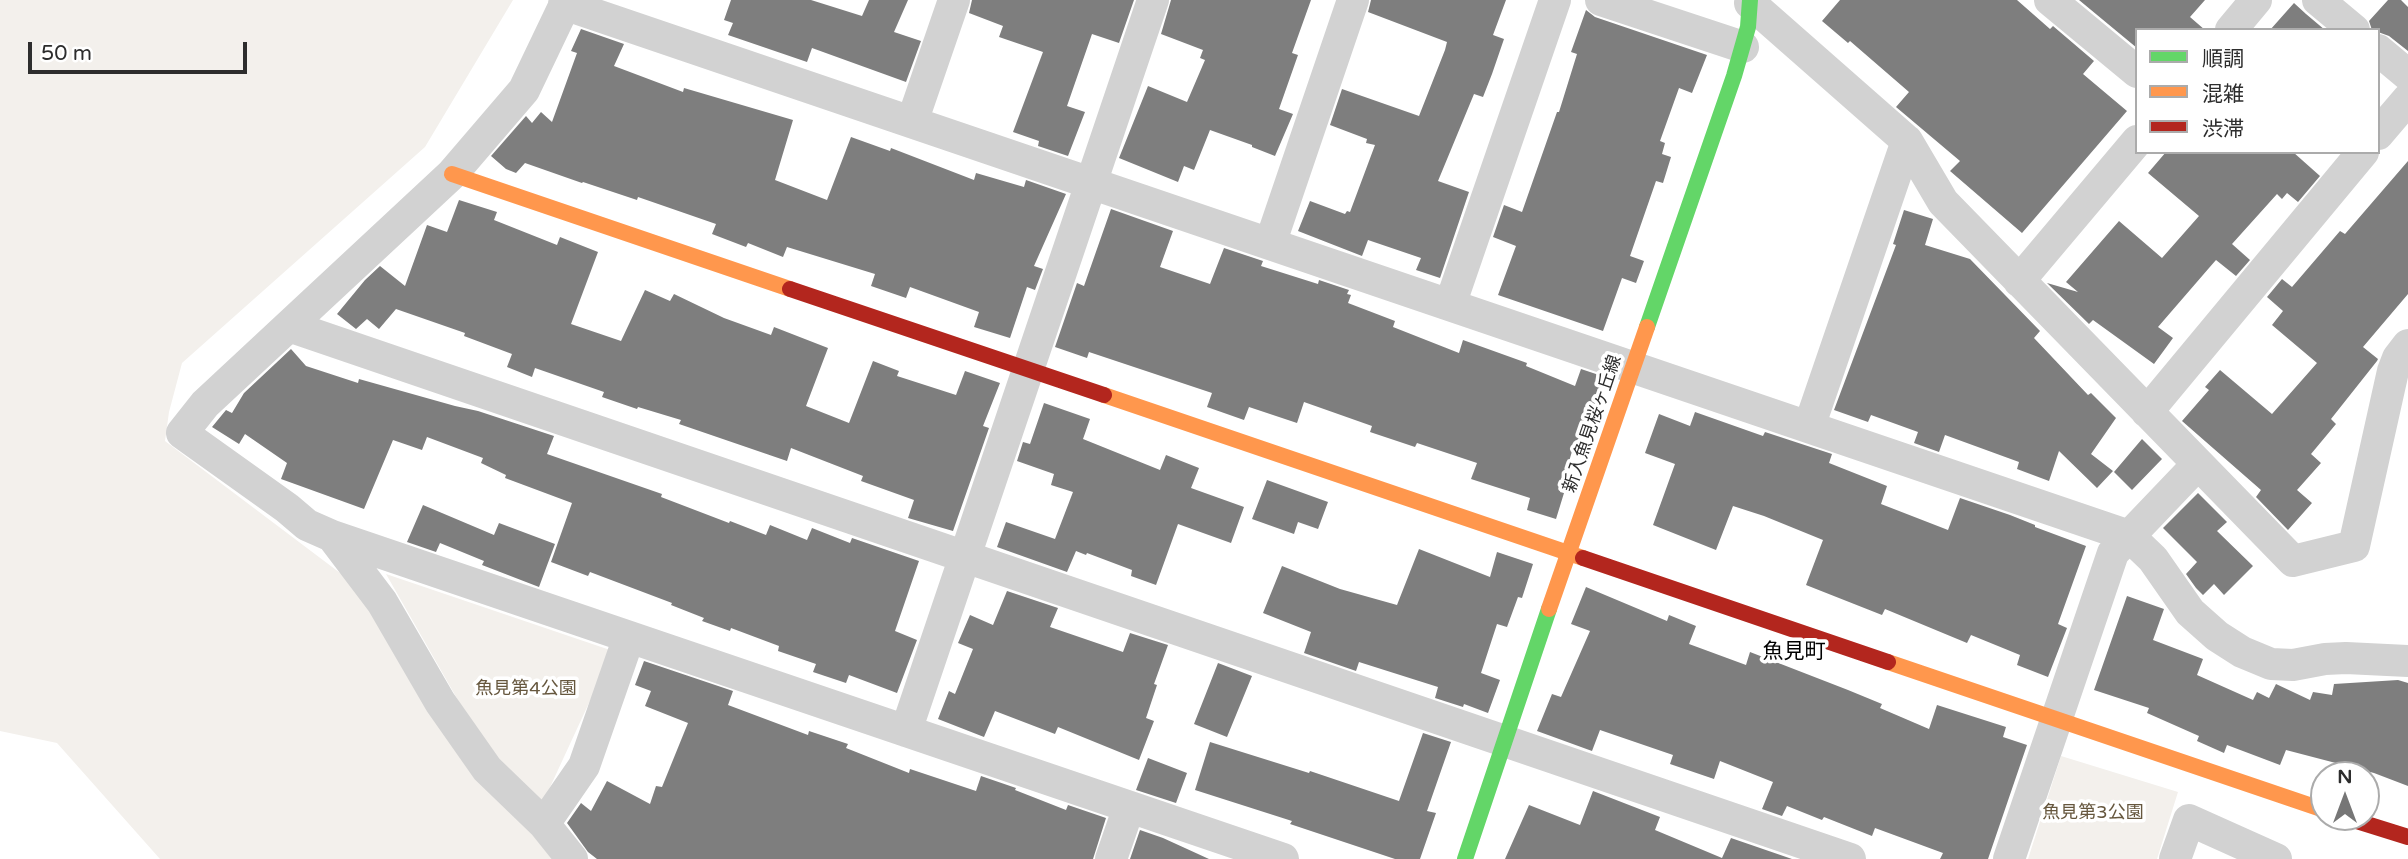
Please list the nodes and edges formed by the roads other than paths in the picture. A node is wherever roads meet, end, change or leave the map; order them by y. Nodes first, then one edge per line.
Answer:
1 (954, 0) edge
2 (1153, 0) edge
3 (1353, 0) edge
4 (1555, 0) edge
5 (1601, 0) edge
6 (2050, 0) edge
7 (2256, 0) edge
8 (2318, 0) edge
9 (1750, 1) edge
10 (565, 2) edge
11 (2233, 28) edge
12 (2352, 28) edge
13 (1743, 47) junction
14 (2380, 52) edge
15 (2135, 70) edge
16 (2408, 75) edge
17 (2408, 99) edge
18 (912, 122) junction
19 (2380, 133) edge
20 (1907, 141) junction
21 (2135, 143) edge
22 (2361, 154) edge
23 (452, 174) junction
24 (1091, 183) junction
25 (1270, 244) junction
26 (2020, 281) junction
27 (1450, 305) junction
28 (289, 326) junction
29 (2408, 345) edge
30 (1633, 367) junction
31 (1028, 370) junction
32 (2147, 412) junction
33 (1809, 427) junction
34 (2198, 464) junction
35 (332, 536) junction
36 (2129, 536) junction
37 (1568, 554) junction
38 (965, 556) junction
39 (629, 637) junction
40 (2408, 661) edge
41 (2056, 719) junction
42 (906, 731) junction
43 (1505, 741) junction
44 (2310, 805) edge
45 (1129, 807) junction
46 (544, 824) junction
47 (2380, 828) edge
48 (2408, 837) edge
49 (572, 859) edge
50 (1111, 859) edge
51 (1283, 859) edge
52 (1465, 859) edge
53 (1850, 859) edge
54 (2009, 859) edge
55 (2175, 859) edge
56 (2276, 859) edge

1 - 18 street
2 - 24 street
3 - 25 street
4 - 27 street
5 - 13 street
6 - 15 street
7 - 11 street
8 - 12 street
9 - 13 street, 新入魚見桜ヶ丘線
9 - 20 street
10 - 18 street
10 - 23 street
13 - 30 street, 新入魚見桜ヶ丘線
14 - 16 street
17 - 19 street
18 - 24 street
20 - 26 street
20 - 33 street
21 - 26 street
22 - 32 street
23 - 28 street
23 - 31 street
24 - 25 street
24 - 31 street
25 - 27 street
26 - 32 street
27 - 30 street
28 - 35 street
28 - 38 street
29 - 34 street
30 - 33 street
30 - 37 street, 新入魚見桜ヶ丘線
31 - 37 street
31 - 38 street
32 - 34 street
33 - 36 street
34 - 36 street
35 - 39 street
35 - 46 street
36 - 40 street
36 - 41 street
37 - 41 street
37 - 43 street, 新入魚見桜ヶ丘線
38 - 42 street
38 - 43 street
39 - 42 street
39 - 46 street
41 - 44 street
41 - 54 street
42 - 45 street
43 - 52 street, 新入魚見桜ヶ丘線
43 - 53 street
45 - 50 street
45 - 51 street
46 - 49 street
47 - 48 street
55 - 56 street

